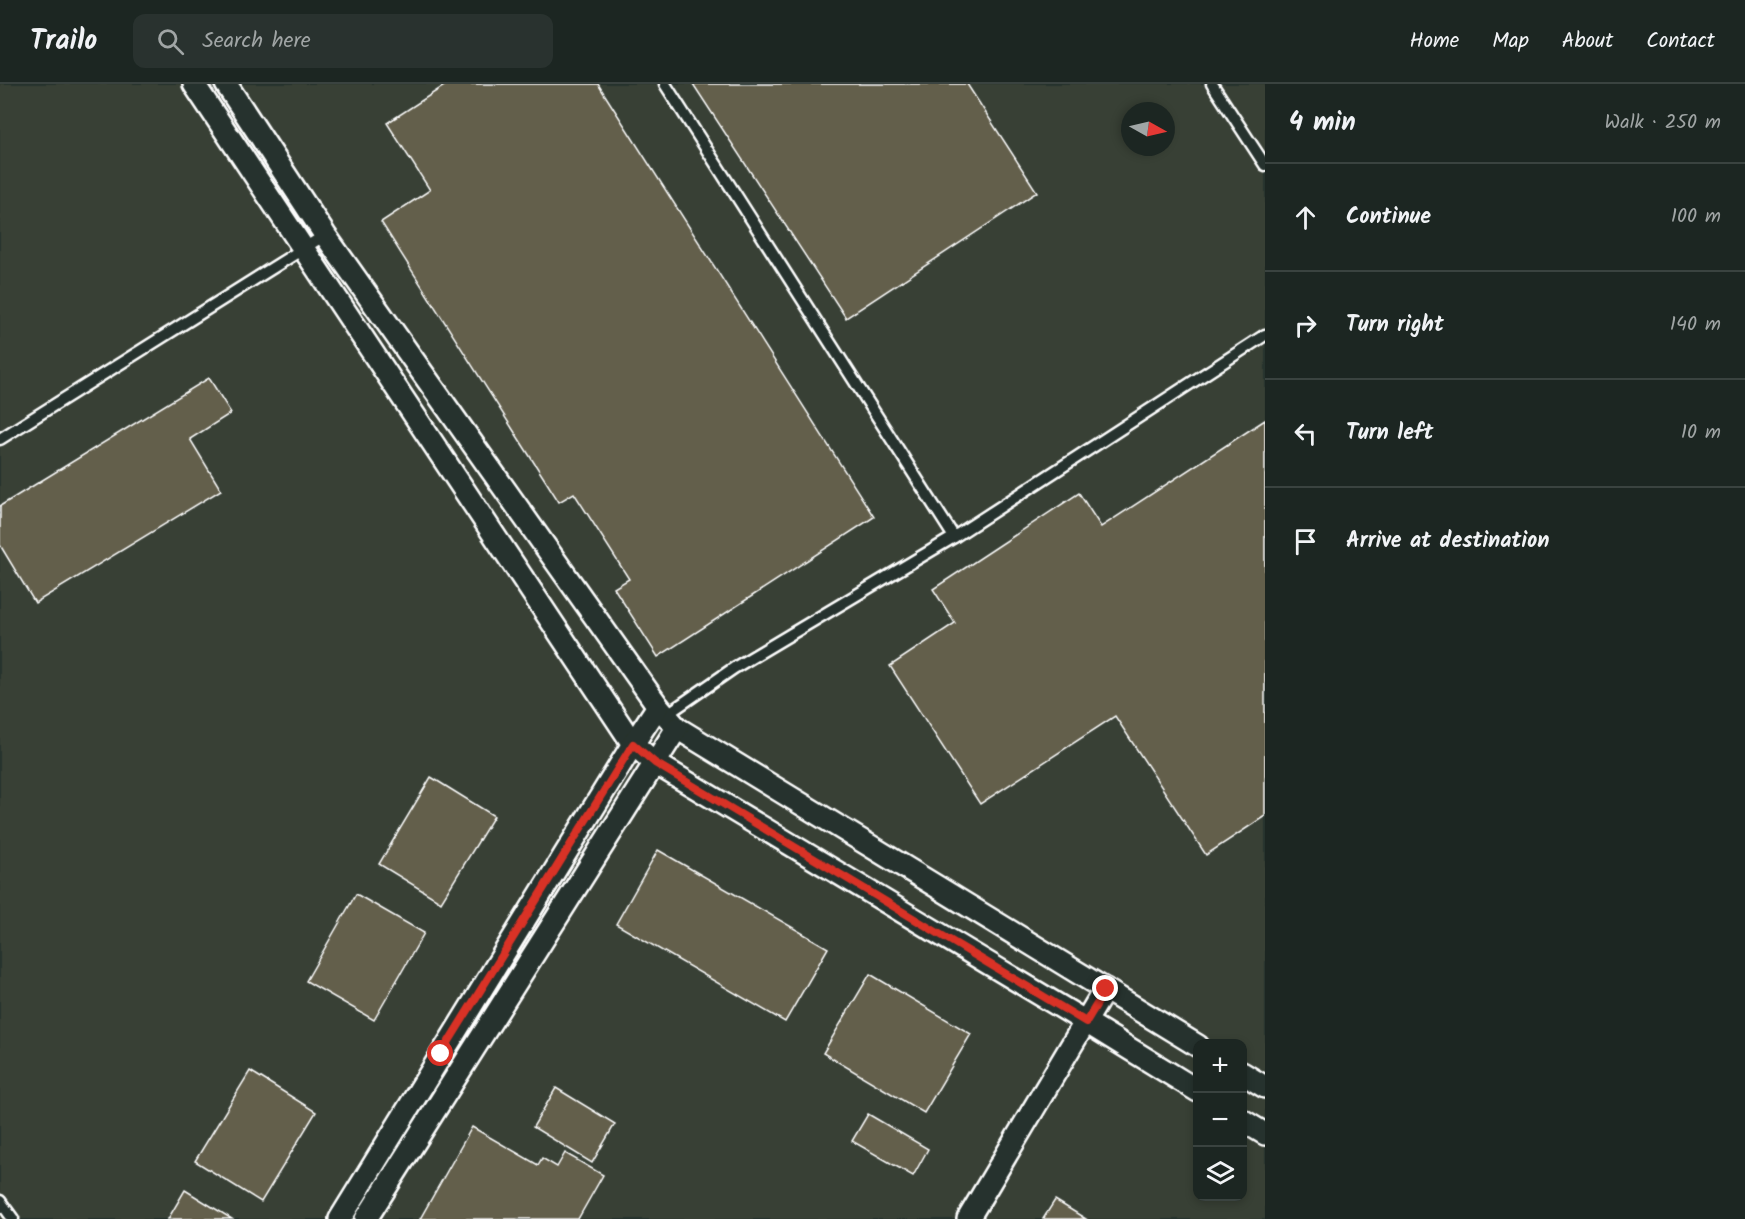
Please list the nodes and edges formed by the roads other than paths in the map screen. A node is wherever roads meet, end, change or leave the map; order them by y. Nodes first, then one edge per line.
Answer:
1 (194, 84) edge
2 (226, 84) edge
3 (665, 84) edge
4 (1212, 84) edge
5 (1265, 165) edge
6 (325, 235) junction
7 (303, 250) junction
8 (1265, 335) edge
9 (0, 439) edge
10 (954, 537) junction
11 (667, 717) junction
12 (633, 744) junction
13 (655, 763) junction
14 (1106, 989) junction
15 (1086, 1022) junction
16 (1193, 1043) edge
17 (1247, 1077) edge
18 (1265, 1087) edge
19 (1193, 1089) edge
20 (1247, 1123) edge
21 (1265, 1134) edge
22 (0, 1201) edge
23 (13, 1219) edge
24 (340, 1219) edge
25 (366, 1219) edge
26 (968, 1219) edge

1 - 7 street
2 - 6 street
3 - 10 lane
4 - 5 lane
6 - 7 lane
6 - 11 street
7 - 9 lane
7 - 12 street
8 - 10 lane
10 - 11 lane
11 - 12 street
11 - 13 street
11 - 14 street
12 - 13 street
12 - 24 street
13 - 15 street
13 - 25 street
14 - 15 street
14 - 16 street
15 - 19 street
15 - 26 street
17 - 18 street
20 - 21 street
22 - 23 lane

